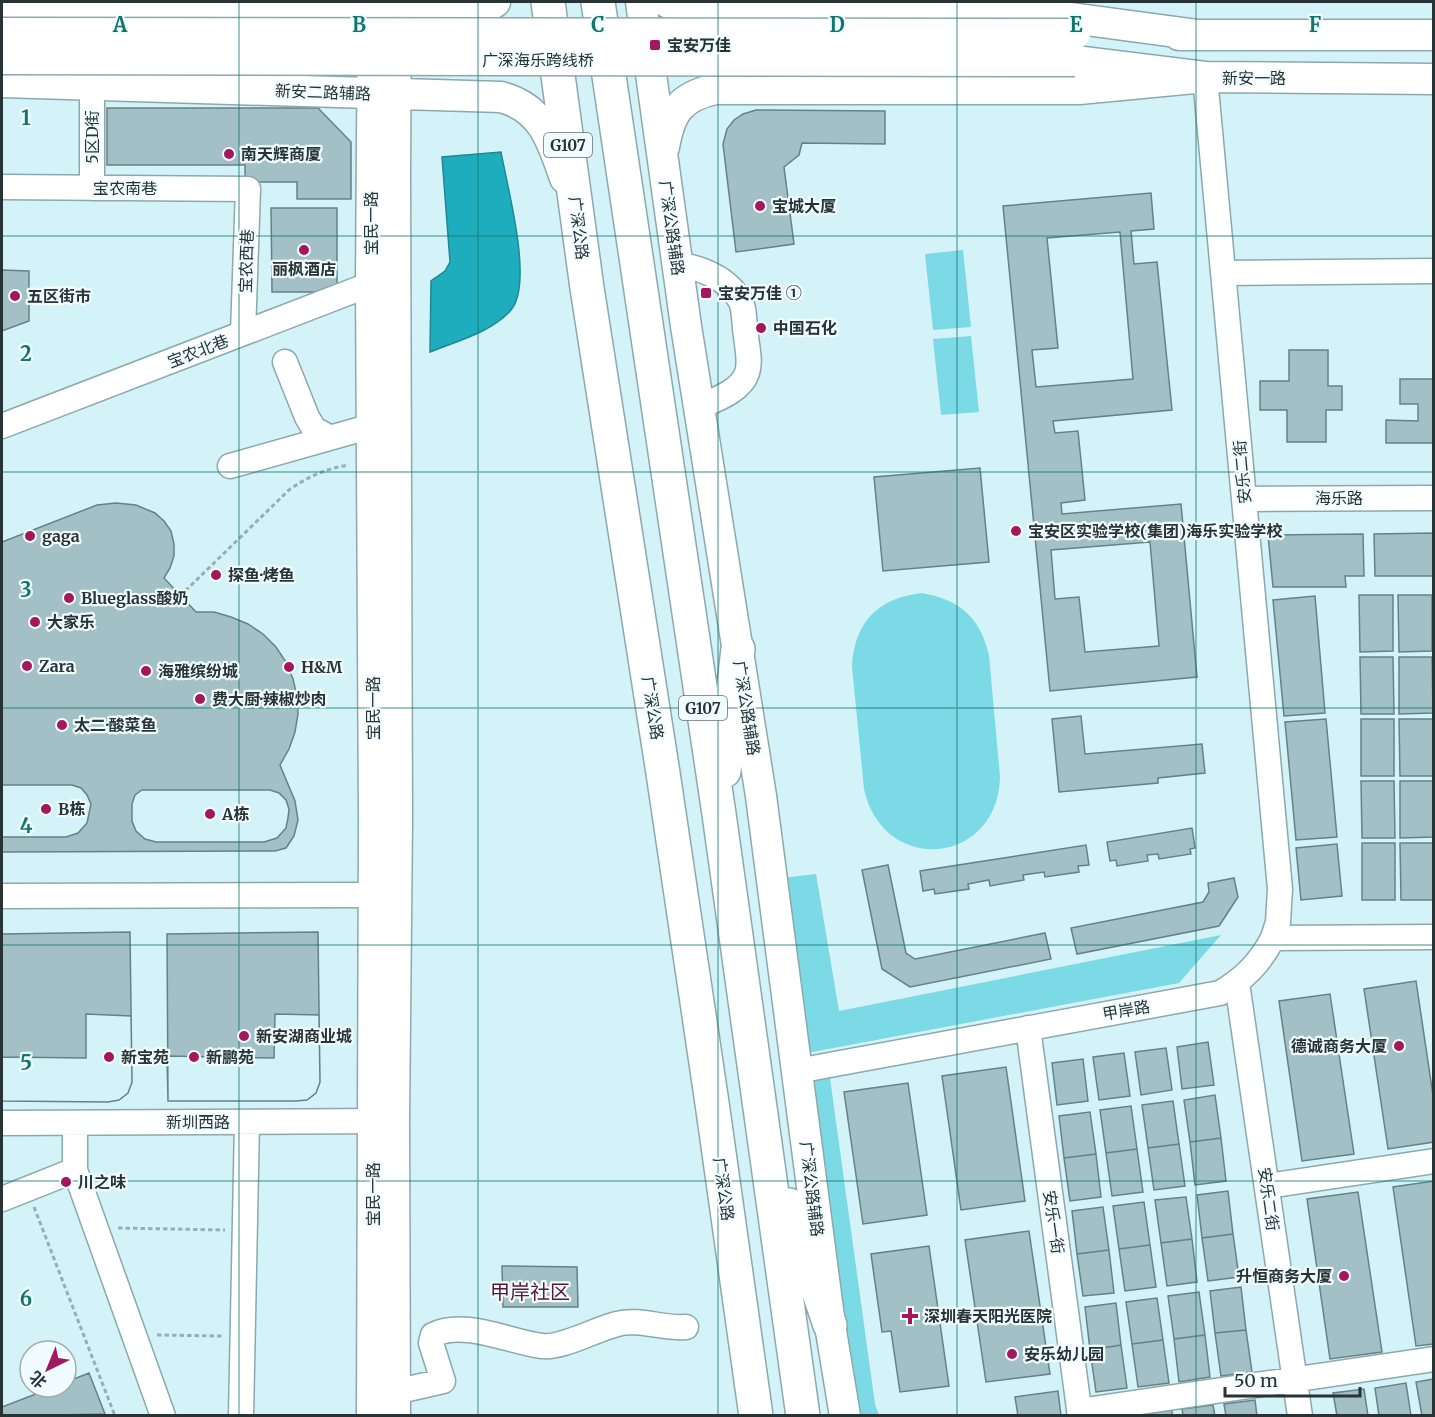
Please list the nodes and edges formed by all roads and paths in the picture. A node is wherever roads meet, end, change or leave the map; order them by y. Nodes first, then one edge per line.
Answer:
1 (495, 2) edge
2 (548, 2) edge
3 (598, 2) edge
4 (641, 2) edge
5 (667, 2) edge
6 (384, 10) edge
7 (2, 11) edge
8 (731, 16) junction
9 (2, 33) edge
10 (1198, 35) junction
11 (1434, 35) edge
12 (1075, 48) junction
13 (2, 59) edge
14 (1205, 77) junction
15 (1434, 79) edge
16 (2, 82) edge
17 (92, 85) junction
18 (735, 88) junction
19 (384, 94) junction
20 (662, 155) junction
21 (2, 188) edge
22 (92, 188) junction
23 (248, 189) joint
24 (577, 209) junction
25 (677, 264) junction
26 (1434, 271) edge
27 (1223, 273) junction
28 (383, 283) junction
29 (243, 333) junction
30 (285, 362) dead end
31 (699, 407) junction
32 (2, 426) edge
33 (372, 426) junction
34 (329, 437) junction
35 (353, 465) dead end
36 (230, 466) dead end
37 (1434, 498) edge
38 (1244, 499) junction
39 (180, 596) dead end
40 (738, 648) junction
41 (719, 814) junction
42 (373, 895) junction
43 (2, 896) edge
44 (1434, 937) edge
45 (1273, 938) junction
46 (1237, 983) junction
47 (1028, 1028) junction
48 (797, 1071) junction
49 (383, 1121) junction
50 (248, 1122) junction
51 (2, 1123) edge
52 (75, 1123) junction
53 (764, 1131) junction
54 (1434, 1161) edge
55 (75, 1170) junction
56 (1267, 1186) junction
57 (27, 1189) junction
58 (2, 1199) edge
59 (95, 1227) junction
60 (244, 1231) junction
61 (830, 1325) junction
62 (686, 1327) dead end
63 (134, 1335) junction
64 (242, 1336) junction
65 (748, 1356) junction
66 (1434, 1359) edge
67 (1295, 1379) junction
68 (395, 1404) edge
69 (1079, 1413) edge
70 (115, 1416) edge
71 (163, 1416) edge
72 (241, 1416) edge
73 (372, 1416) edge
74 (742, 1416) edge
75 (756, 1416) edge
76 (803, 1416) edge
77 (845, 1416) edge
78 (1300, 1416) edge

1 - 6 main road
2 - 24 highway, 广深公路 / G107
3 - 41 highway, G107
4 - 20 main road, 广深公路辅路
5 - 8 main road
6 - 7 main road
6 - 19 main road, 宝民一路
8 - 10 main road
8 - 18 main road
9 - 12 main road, 广深海乐跨线桥, bridge
10 - 11 main road
10 - 12 main road
12 - 13 main road, 广深海乐跨线桥, bridge
12 - 14 main road, 新安一路
14 - 15 main road, 新安一路
14 - 18 main road
14 - 27 street, 安乐二街
16 - 17 main road, 新安二路辅路
17 - 19 main road, 新安二路辅路
17 - 22 street, 5区D街
18 - 20 main road
19 - 24 main road, 新安二路辅路
19 - 28 main road, 宝民一路
20 - 25 main road, 广深公路辅路
21 - 22 street, 宝农南巷
22 - 23 street, 宝农南巷
23 - 29 street, 宝农西巷
24 - 65 highway, 广深公路 / G107
25 - 31 main road, 广深公路辅路
25 - 31 street
26 - 27 street
27 - 38 street, 安乐二街
28 - 29 street, 宝农北巷
28 - 33 main road, 宝民一路
28 - 49 main road, 宝民一路
29 - 32 street, 宝农北巷
30 - 34 street
31 - 40 main road, 广深公路辅路
33 - 34 street
33 - 42 main road, 宝民一路
34 - 36 street
35 - 39 path
37 - 38 street, 海乐路
38 - 45 street, 安乐二街
40 - 41 highway
40 - 48 main road, 广深公路辅路
41 - 53 highway, G107
42 - 43 street
42 - 49 main road, 宝民一路
44 - 45 street
45 - 46 street, 甲岸路
46 - 47 street, 甲岸路
46 - 56 street, 安乐二街
47 - 48 street, 甲岸路
47 - 69 street, 安乐一街
48 - 61 main road, 广深公路辅路
49 - 50 street, 新圳西路
49 - 68 main road, 宝民一路
49 - 73 main road, 宝民一路
50 - 52 street, 新圳西路
50 - 60 street
51 - 52 street, 新圳西路
52 - 55 street
53 - 61 highway
53 - 76 highway, G107
54 - 56 street
55 - 57 street
55 - 59 street
56 - 67 street, 安乐二街
57 - 58 street
57 - 70 path
59 - 60 path
59 - 63 street
60 - 64 street
61 - 77 main road, 广深公路辅路
62 - 68 street, 宝民一路
63 - 64 path
63 - 71 street
64 - 72 street
65 - 74 main road
65 - 75 highway, 广深公路 / G107
66 - 67 street
67 - 69 street
67 - 78 street, 安乐二街

